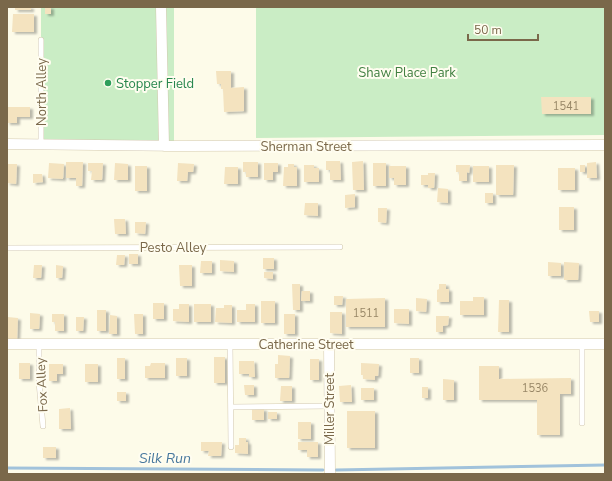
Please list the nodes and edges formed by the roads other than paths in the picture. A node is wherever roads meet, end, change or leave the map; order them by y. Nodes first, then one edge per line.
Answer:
1 (161, 7) edge
2 (41, 40) dead end
3 (7, 144) edge
4 (41, 144) junction
5 (605, 145) edge
6 (164, 146) junction
7 (340, 247) dead end
8 (7, 248) edge
9 (7, 344) edge
10 (39, 344) junction
11 (230, 344) junction
12 (329, 344) junction
13 (582, 344) junction
14 (605, 344) edge
15 (329, 406) junction
16 (231, 407) junction
17 (582, 423) dead end
18 (42, 426) dead end
19 (231, 447) dead end
20 (330, 474) edge

1 - 6 street
2 - 4 lane, North Alley
3 - 4 street, Sherman Street
4 - 6 street, Sherman Street
5 - 6 street, Sherman Street
7 - 8 lane, Pesto Alley
9 - 10 street, Catherine Street
10 - 11 street, Catherine Street
10 - 18 lane, Fox Alley
11 - 12 street, Catherine Street
11 - 16 lane
12 - 13 street, Catherine Street
12 - 15 street, Miller Street
13 - 14 street, Catherine Street
13 - 17 lane
15 - 16 lane
15 - 20 street, Miller Street
16 - 19 lane

